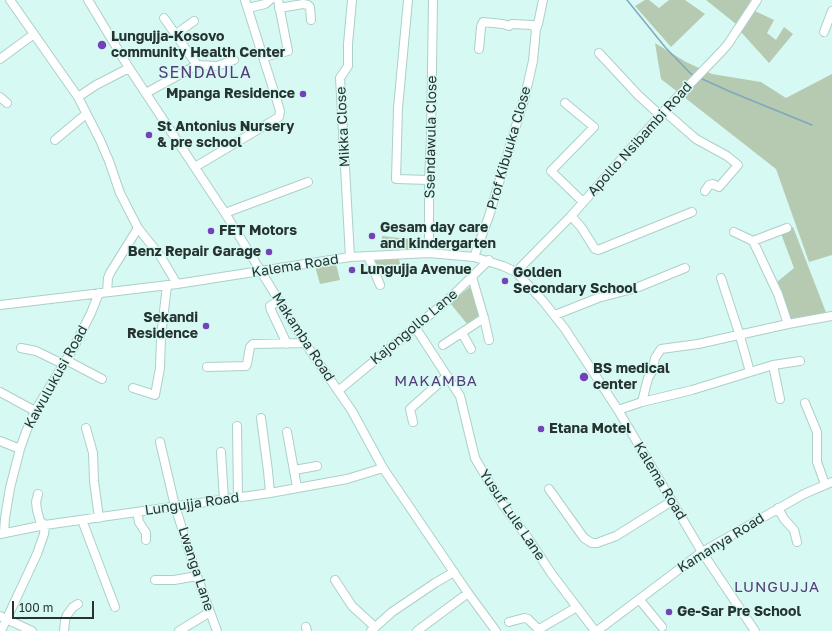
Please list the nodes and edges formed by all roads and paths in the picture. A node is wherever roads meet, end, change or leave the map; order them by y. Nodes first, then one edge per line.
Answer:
1 (10, 0) edge
2 (88, 0) edge
3 (270, 0) edge
4 (352, 0) edge
5 (408, 0) edge
6 (433, 0) edge
7 (543, 0) edge
8 (758, 0) edge
9 (246, 4) edge
10 (279, 4) edge
11 (832, 11) edge
12 (164, 18) dead end
13 (312, 20) dead end
14 (194, 21) dead end
15 (536, 29) junction
16 (824, 32) dead end
17 (34, 34) junction
18 (176, 34) junction
19 (479, 49) dead end
20 (599, 53) dead end
21 (263, 57) junction
22 (0, 59) edge
23 (234, 60) dead end
24 (197, 65) junction
25 (129, 68) junction
26 (146, 93) junction
27 (78, 96) junction
28 (0, 97) edge
29 (7, 103) dead end
30 (565, 103) dead end
31 (662, 113) junction
32 (86, 114) junction
33 (55, 140) dead end
34 (195, 167) junction
35 (429, 180) junction
36 (308, 182) dead end
37 (705, 191) dead end
38 (583, 202) junction
39 (225, 212) junction
40 (692, 212) dead end
41 (571, 216) junction
42 (138, 228) junction
43 (787, 228) dead end
44 (734, 232) dead end
45 (753, 241) junction
46 (429, 253) junction
47 (368, 256) junction
48 (350, 257) junction
49 (474, 257) junction
50 (489, 260) junction
51 (685, 268) dead end
52 (260, 271) junction
53 (516, 272) junction
54 (472, 277) junction
55 (721, 278) dead end
56 (177, 284) junction
57 (168, 285) junction
58 (380, 285) dead end
59 (103, 293) junction
60 (279, 301) junction
61 (0, 305) edge
62 (555, 315) junction
63 (832, 316) edge
64 (484, 318) junction
65 (788, 324) junction
66 (415, 327) junction
67 (462, 333) junction
68 (740, 336) junction
69 (489, 340) dead end
70 (305, 343) junction
71 (287, 344) junction
72 (443, 345) dead end
73 (21, 348) dead end
74 (471, 349) dead end
75 (800, 361) dead end
76 (64, 362) junction
77 (773, 365) junction
78 (207, 367) dead end
79 (750, 372) junction
80 (447, 376) junction
81 (102, 379) dead end
82 (133, 388) dead end
83 (338, 391) junction
84 (0, 392) edge
85 (780, 399) dead end
86 (642, 402) junction
87 (805, 403) dead end
88 (618, 410) junction
89 (35, 411) junction
90 (261, 418) dead end
91 (413, 422) dead end
92 (237, 426) dead end
93 (86, 428) dead end
94 (287, 432) dead end
95 (0, 441) edge
96 (160, 442) dead end
97 (20, 449) junction
98 (221, 452) dead end
99 (317, 466) dead end
100 (383, 468) junction
101 (294, 470) junction
102 (829, 483) edge
103 (297, 488) junction
104 (549, 489) dead end
105 (270, 493) junction
106 (38, 494) dead end
107 (238, 498) junction
108 (224, 500) junction
109 (672, 501) junction
110 (175, 506) junction
111 (778, 508) junction
112 (137, 512) junction
113 (99, 518) junction
114 (82, 520) junction
115 (46, 525) junction
116 (2, 533) edge
117 (146, 540) dead end
118 (797, 542) dead end
119 (702, 552) junction
120 (454, 572) junction
121 (197, 576) junction
122 (155, 580) dead end
123 (334, 580) dead end
124 (468, 593) junction
125 (639, 599) junction
126 (78, 604) dead end
127 (115, 607) dead end
128 (577, 607) junction
129 (210, 612) junction
130 (3, 618) edge
131 (509, 622) dead end
132 (662, 627) dead end
133 (373, 629) edge
134 (752, 630) edge
135 (1, 631) edge
136 (32, 631) edge
137 (64, 631) edge
138 (179, 631) edge
139 (217, 631) edge
140 (417, 631) edge
141 (496, 631) edge
142 (596, 631) edge

1 - 17 street
2 - 25 street, Makamba Road
3 - 9 street
4 - 48 street, Mikka Close
5 - 35 street
6 - 35 street, Ssendawula Close
7 - 15 street, Prof Kibuuka Close
8 - 31 street, Apollo Nsibambi Road
9 - 21 street
10 - 13 street
10 - 21 street
11 - 16 street
12 - 18 street
14 - 18 street
15 - 19 street
15 - 49 street, Prof Kibuuka Close
17 - 22 street
17 - 27 street
18 - 24 street
20 - 31 street
21 - 34 street
23 - 24 street
24 - 26 street
25 - 26 street, Makamba Road
25 - 27 street
26 - 34 street, Makamba Road
27 - 32 street
28 - 29 street
30 - 38 street
31 - 37 street
31 - 38 street, Apollo Nsibambi Road
32 - 33 street
32 - 42 street
34 - 39 street, Makamba Road
35 - 46 street, Ssendawula Close
36 - 39 street
38 - 41 street, Apollo Nsibambi Road
39 - 52 street, Makamba Road
40 - 41 street
41 - 53 street, Apollo Nsibambi Road
42 - 56 street
42 - 59 street, Kawulukusi Road
43 - 45 street
44 - 45 street
45 - 65 street
46 - 47 street, Kalema Road
46 - 49 street, Kalema Road
47 - 48 street, Kalema Road
47 - 58 street
48 - 52 street, Kalema Road
49 - 50 street, Kalema Road
50 - 53 street, Kalema Road
50 - 54 street, Kajongollo Lane
51 - 62 street
52 - 56 street, Kalema Road
52 - 60 street, Makamba Road
53 - 62 street, Kalema Road
54 - 64 street
54 - 66 street, Kajongollo Lane
55 - 68 street
56 - 57 street, Kalema Road
57 - 59 street, Kalema Road
57 - 82 street
59 - 61 street, Kalema Road
59 - 76 street, Kawulukusi Road
60 - 70 street, Makamba Road
60 - 71 street
62 - 88 street, Kalema Road
63 - 65 street
64 - 67 street
64 - 69 street
65 - 68 street
66 - 80 street, Yusuf Lule Lane
66 - 83 street, Kajongollo Lane
67 - 72 street
67 - 74 street
68 - 79 street
68 - 86 street
70 - 71 street
70 - 83 street, Makamba Road
71 - 78 street
73 - 76 street
75 - 77 street
76 - 81 street
76 - 89 street, Kawulukusi Road
77 - 79 street
77 - 85 street
79 - 86 street
80 - 91 street
80 - 128 street, Yusuf Lule Lane
83 - 100 street, Makamba Road
84 - 89 street
86 - 88 street
87 - 102 street
88 - 109 street, Kalema Road
89 - 97 street, Kawulukusi Road
90 - 105 street
92 - 107 street
93 - 113 street
94 - 101 street
95 - 97 street
96 - 110 street, Lwanga Lane
97 - 116 street, Kawulukusi Road
98 - 108 street
99 - 101 street
100 - 103 street, Lungujja Road
100 - 120 street, Makamba Road
101 - 103 street
102 - 111 street, Kamanya Road
103 - 105 street, Lungujja Road
104 - 109 street
105 - 107 street, Lungujja Road
106 - 115 street
107 - 108 street, Lungujja Road
108 - 110 street, Lungujja Road
109 - 119 street, Kalema Road
110 - 112 street, Lungujja Road
110 - 121 street, Lwanga Lane
111 - 118 street
111 - 119 street, Kamanya Road
112 - 113 street, Lungujja Road
112 - 117 street
113 - 114 street, Lungujja Road
114 - 115 street, Lungujja Road
114 - 127 street
115 - 116 street, Lungujja Road
115 - 130 street
119 - 125 street, Kamanya Road
119 - 134 street, Kalema Road
120 - 124 street, Makamba Road
120 - 133 street
121 - 122 street
121 - 129 street, Lwanga Lane
123 - 133 street
124 - 140 street
124 - 141 street, Makamba Road
125 - 132 street
125 - 142 street, Kamanya Road
126 - 137 street
128 - 131 street
128 - 142 street, Yusuf Lule Lane
129 - 138 street
129 - 139 street, Lwanga Lane
130 - 135 street
130 - 136 street

